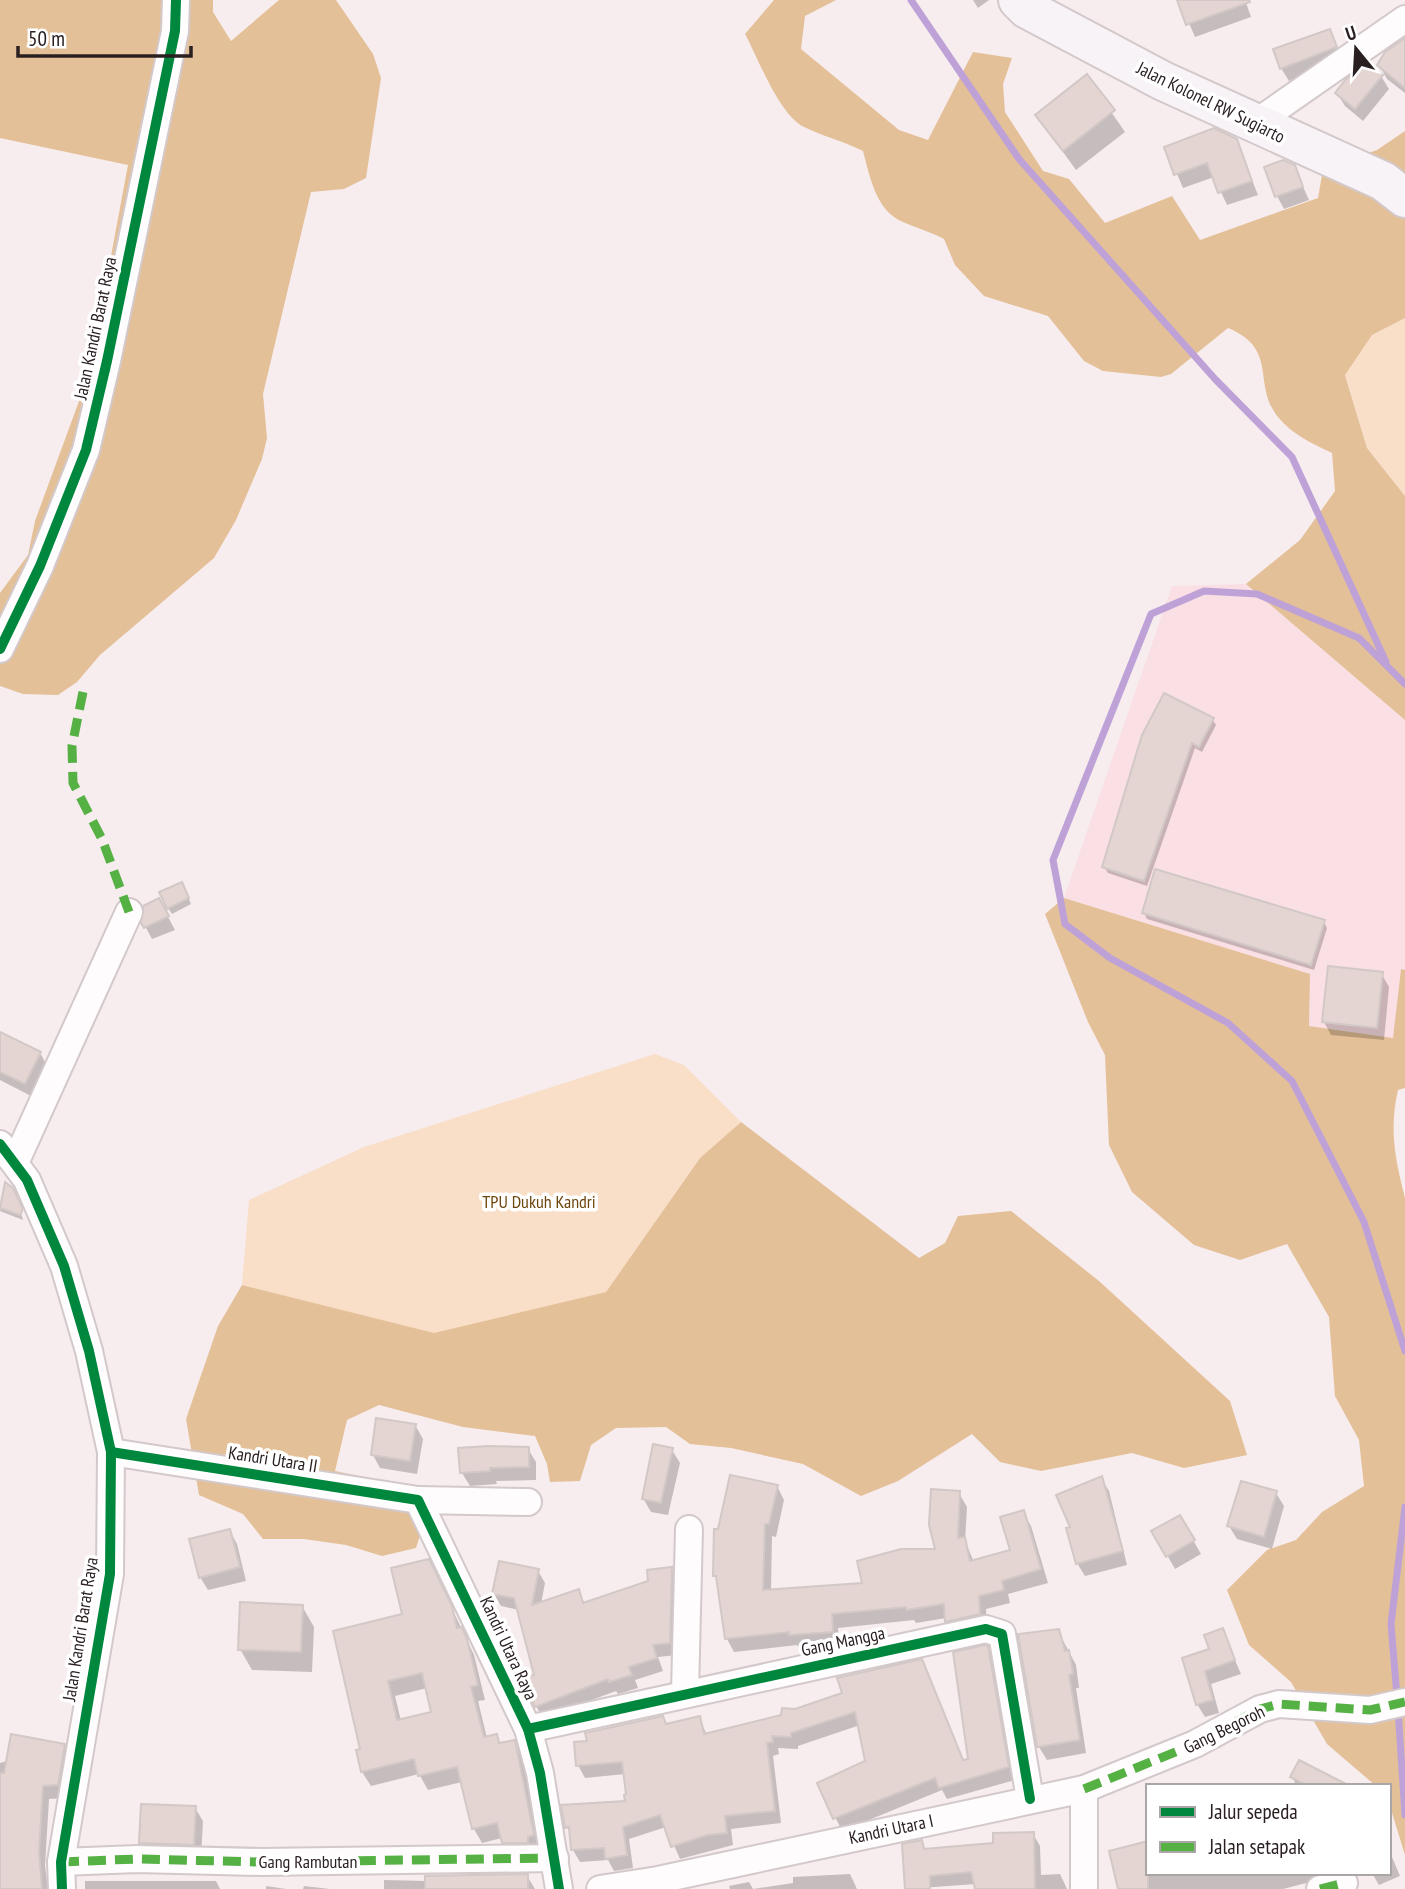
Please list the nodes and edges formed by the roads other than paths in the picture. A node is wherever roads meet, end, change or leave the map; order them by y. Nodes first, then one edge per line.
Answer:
1 (176, 0) edge
2 (1029, 3) edge
3 (1405, 19) edge
4 (1254, 124) junction
5 (1405, 198) edge
6 (40, 566) junction
7 (0, 615) edge
8 (0, 649) edge
9 (129, 912) dead end
10 (7, 1153) edge
11 (111, 1452) junction
12 (528, 1502) dead end
13 (421, 1505) junction
14 (689, 1528) dead end
15 (685, 1692) junction
16 (1405, 1702) edge
17 (528, 1729) junction
18 (1084, 1789) junction
19 (1030, 1799) junction
20 (555, 1858) junction
21 (61, 1862) junction
22 (62, 1889) edge
23 (559, 1889) edge
24 (600, 1889) edge
25 (1084, 1889) edge

1 - 6 street, Jalan Kandri Barat Raya
2 - 4 main road, Jalan Kolonel RW Sugiarto
3 - 4 street
4 - 5 main road, Jalan Kolonel RW Sugiarto
6 - 7 street
6 - 8 street, Jalan Kandri Barat Raya
9 - 10 street
10 - 11 street, Jalan Kandri Barat Raya
11 - 13 street, Kandri Utara II
11 - 21 street, Jalan Kandri Barat Raya
12 - 13 street, Kandri Utara II
13 - 17 street, Kandri Utara Raya
14 - 15 street
15 - 17 street, Gang Mangga
15 - 19 street, Gang Mangga
16 - 18 street, Gang Begoroh
17 - 20 street, Kandri Utara Raya
18 - 19 street, Kandri Utara I
18 - 25 street
19 - 24 street, Kandri Utara I
20 - 21 street, Gang Rambutan
20 - 23 street, Kandri Utara Raya
21 - 22 street, Jalan Kandri Barat Raya

